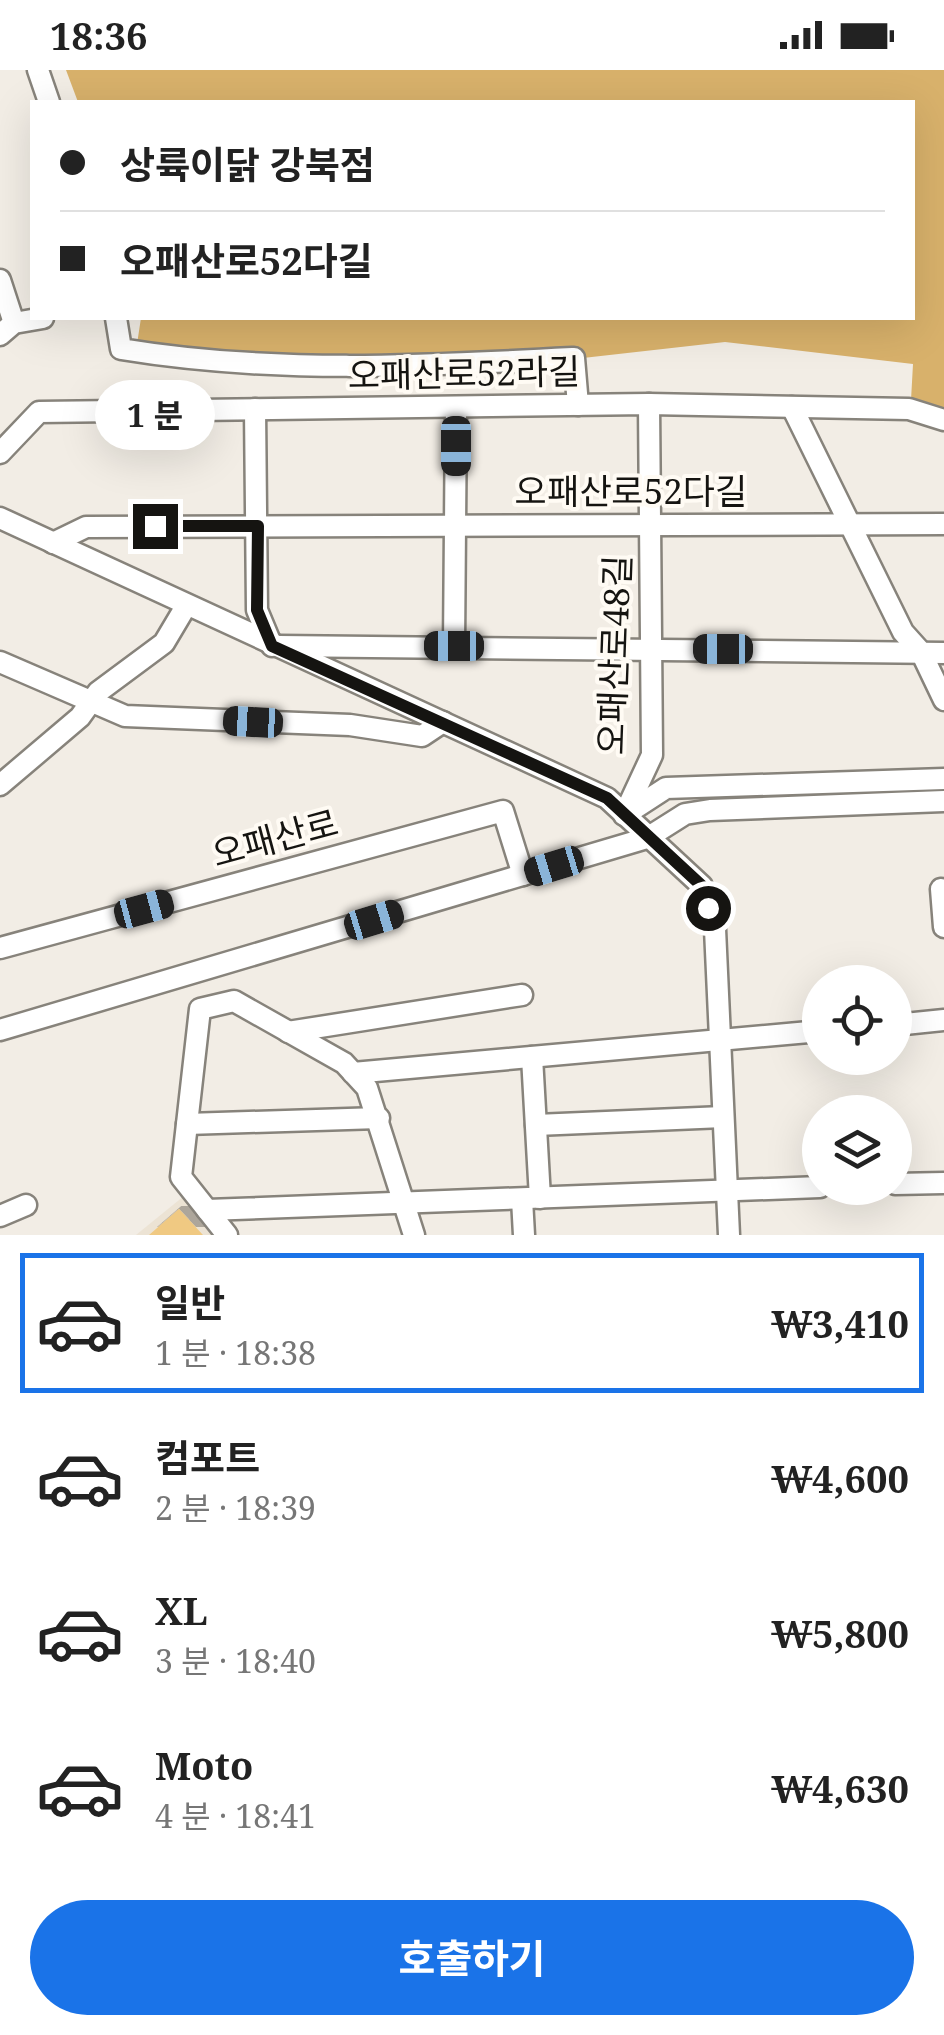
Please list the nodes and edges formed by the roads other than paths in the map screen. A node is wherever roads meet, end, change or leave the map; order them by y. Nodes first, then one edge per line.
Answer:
1 (38, 70) edge
2 (48, 100) edge
3 (0, 280) edge
4 (37, 320) edge
5 (116, 320) edge
6 (7, 329) edge
7 (649, 404) junction
8 (578, 405) junction
9 (792, 406) junction
10 (456, 407) junction
11 (255, 409) junction
12 (944, 420) edge
13 (0, 453) edge
14 (0, 518) edge
15 (652, 524) junction
16 (850, 524) junction
17 (944, 524) edge
18 (456, 525) junction
19 (258, 526) junction
20 (53, 543) junction
21 (186, 606) junction
22 (272, 646) junction
23 (454, 646) junction
24 (651, 648) junction
25 (921, 652) junction
26 (944, 653) edge
27 (0, 662) edge
28 (944, 700) edge
29 (89, 704) junction
30 (443, 722) junction
31 (944, 780) edge
32 (0, 785) edge
33 (944, 802) edge
34 (624, 815) junction
35 (646, 838) junction
36 (523, 875) junction
37 (941, 889) dead end
38 (944, 928) edge
39 (0, 948) edge
40 (522, 995) dead end
41 (944, 1020) edge
42 (912, 1023) edge
43 (0, 1030) edge
44 (288, 1032) junction
45 (802, 1033) edge
46 (718, 1040) junction
47 (532, 1057) junction
48 (353, 1072) junction
49 (723, 1117) junction
50 (378, 1118) junction
51 (187, 1124) junction
52 (536, 1125) junction
53 (944, 1182) edge
54 (912, 1183) edge
55 (802, 1188) edge
56 (728, 1191) junction
57 (531, 1199) junction
58 (26, 1204) dead end
59 (404, 1204) junction
60 (207, 1210) junction
61 (0, 1216) edge
62 (227, 1235) edge
63 (414, 1235) edge
64 (524, 1235) edge
65 (729, 1235) edge

1 - 2 street
3 - 6 street
4 - 6 street
5 - 8 street, 오패산로52라길
7 - 8 street, 오패산로52라길
7 - 9 street, 오패산로52라길
7 - 15 street, 오패산로48길
8 - 10 street, 오패산로52라길
9 - 12 street, 오패산로52라길
9 - 16 street
10 - 11 street, 오패산로52라길
10 - 18 street
11 - 13 street, 오패산로52라길
11 - 19 street
14 - 20 street
15 - 16 street, 오패산로52다길
15 - 18 street, 오패산로52다길
15 - 24 street, 오패산로48길
16 - 17 street, 오패산로52다길
16 - 25 street
18 - 19 street, 오패산로52다길
18 - 23 street
19 - 20 street, 오패산로52다길
19 - 22 street
20 - 21 street
21 - 22 street
21 - 29 street
22 - 23 street
22 - 30 street
23 - 24 street
24 - 25 street
24 - 34 street, 오패산로48길
25 - 26 street
25 - 28 street
27 - 29 street
29 - 30 street
29 - 32 street
30 - 34 street
31 - 34 street, 오패산로48길
33 - 35 street
34 - 35 street
35 - 36 street
35 - 46 street
36 - 39 street, 오패산로
36 - 43 street
37 - 38 street
40 - 44 street
41 - 42 street
44 - 48 street
44 - 51 street
45 - 46 street
46 - 47 street
46 - 49 street
47 - 48 street
47 - 52 street
48 - 50 street
49 - 52 street
49 - 56 street
50 - 51 street
50 - 59 street
51 - 60 street
52 - 57 street
53 - 54 street
55 - 56 street
56 - 57 street
56 - 65 street
57 - 59 street
57 - 64 street
58 - 61 street
59 - 60 street
59 - 63 street
60 - 62 street

